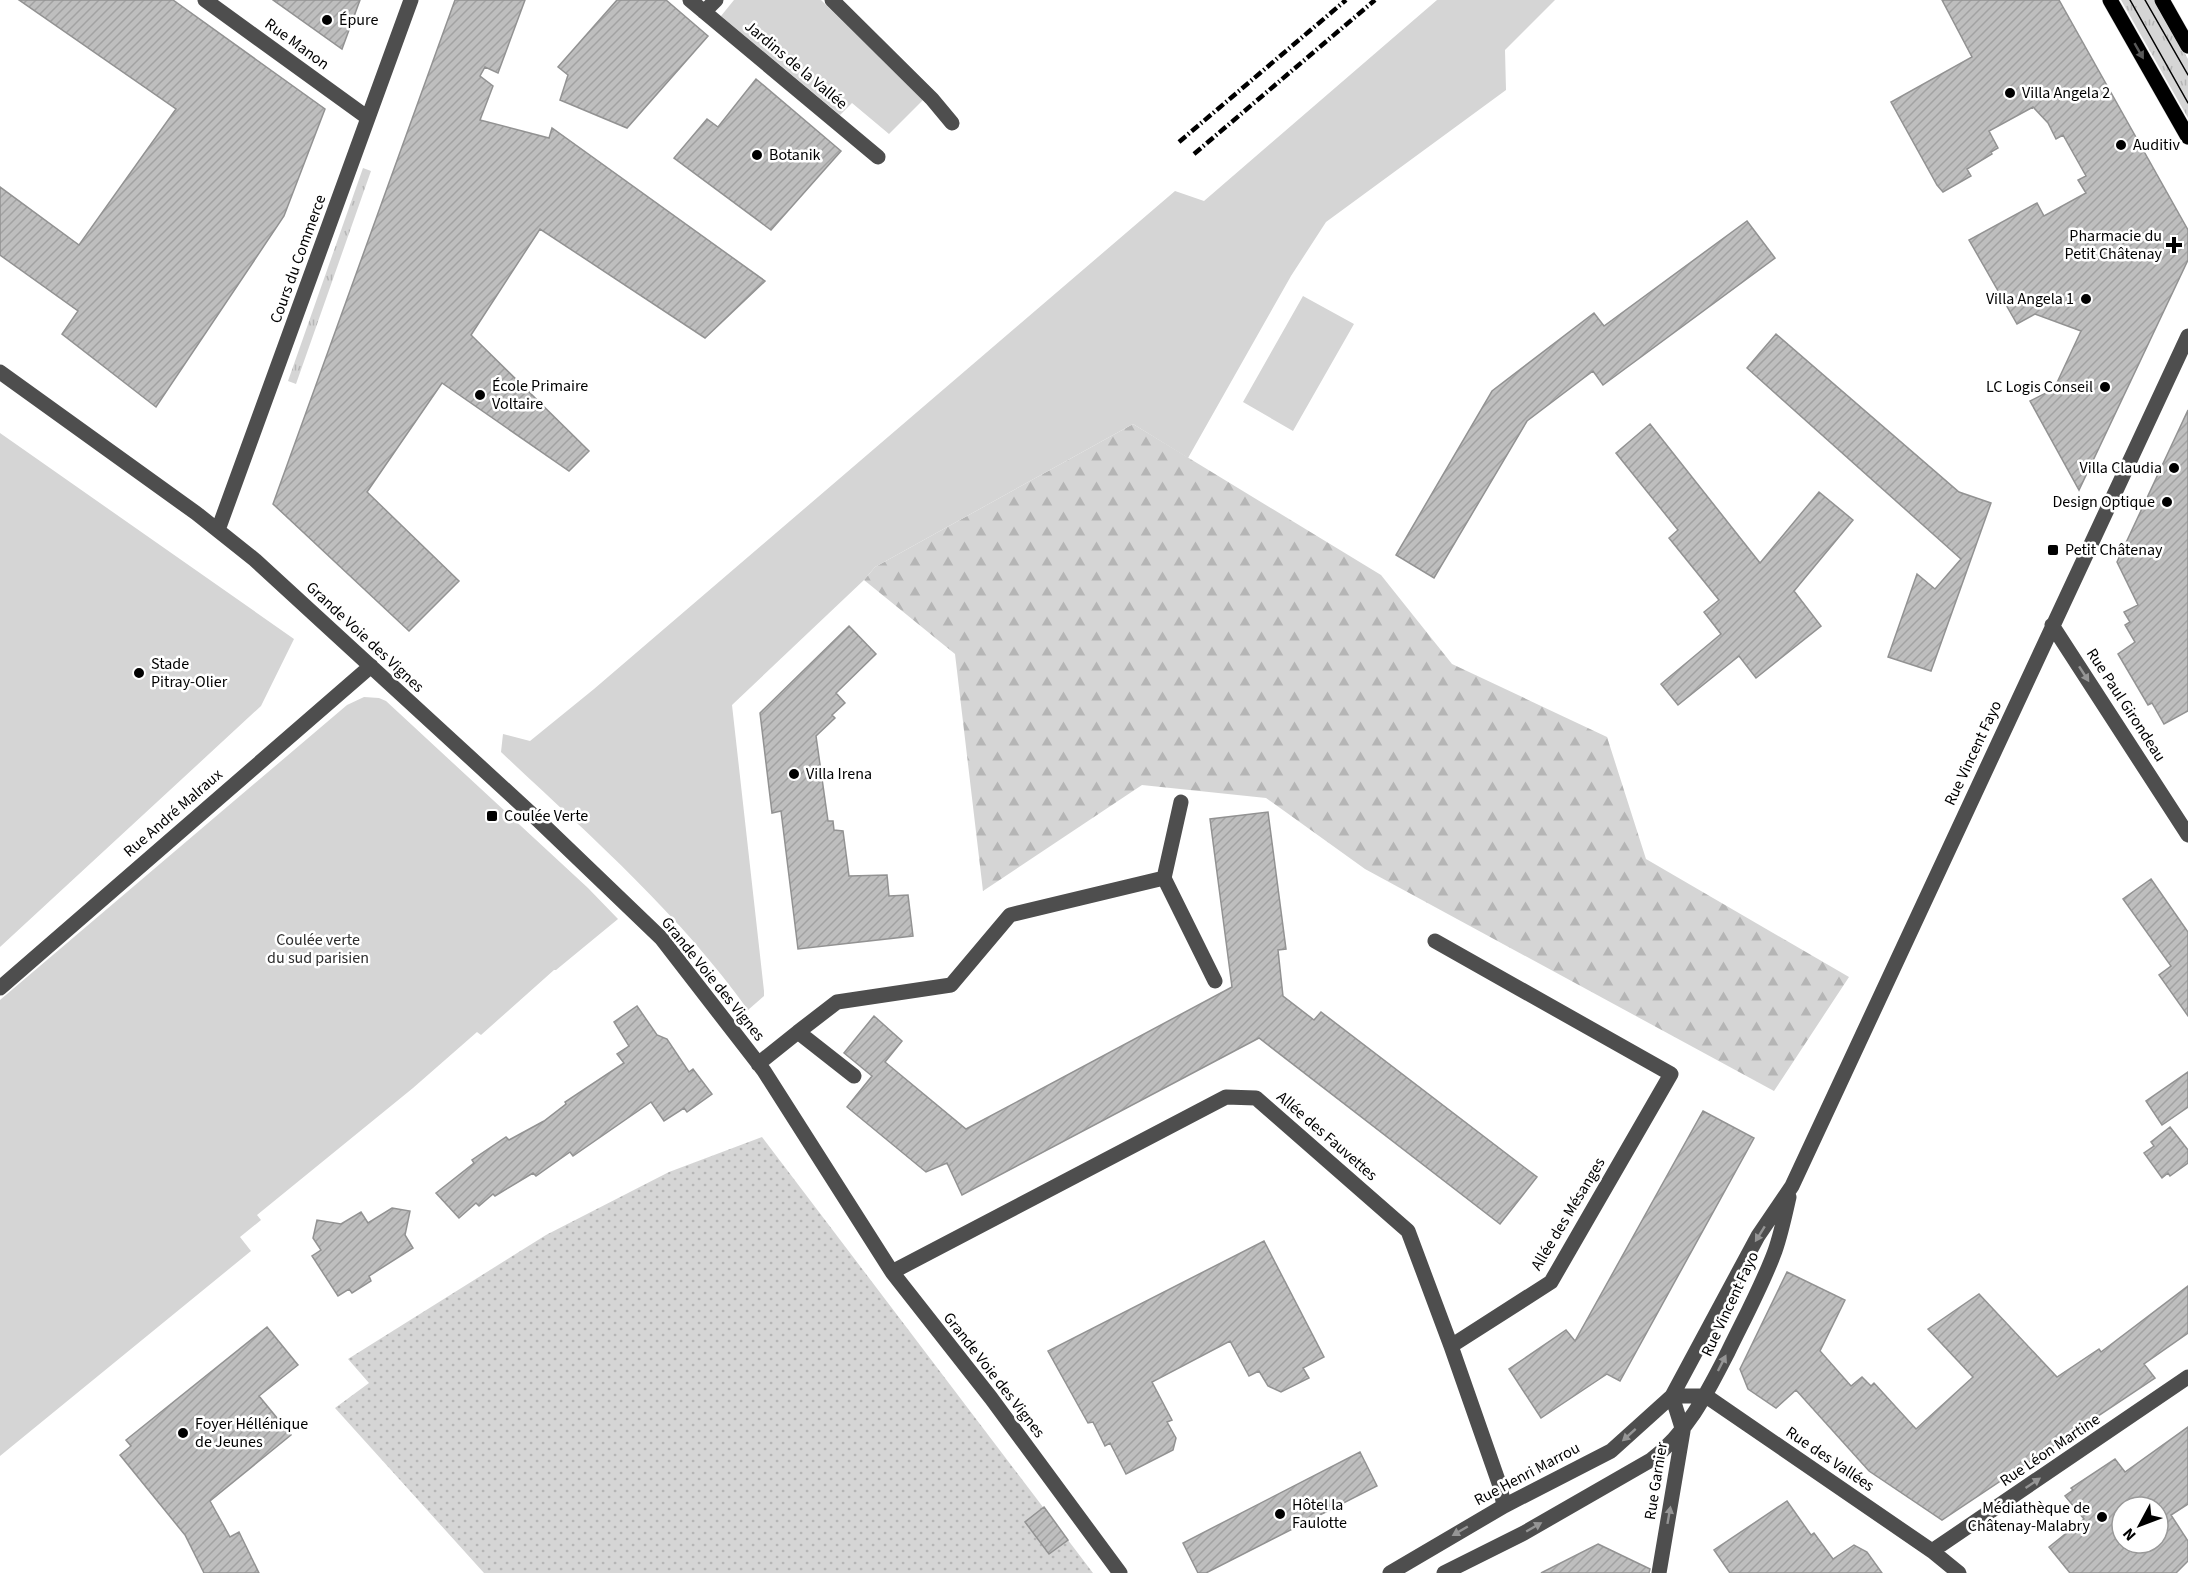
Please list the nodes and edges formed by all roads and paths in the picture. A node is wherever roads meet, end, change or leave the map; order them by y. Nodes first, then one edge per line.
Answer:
1 (205, 0) edge
2 (411, 0) edge
3 (690, 0) edge
4 (716, 0) edge
5 (832, 0) edge
6 (2110, 0) edge
7 (2162, 0) edge
8 (704, 12) junction
9 (2188, 46) edge
10 (368, 118) junction
11 (952, 123) dead end
12 (2188, 137) edge
13 (878, 157) dead end
14 (2188, 336) edge
15 (0, 372) edge
16 (218, 530) junction
17 (2052, 625) junction
18 (371, 666) junction
19 (1181, 802) dead end
20 (2188, 835) edge
21 (1164, 878) junction
22 (1435, 941) dead end
23 (1215, 981) dead end
24 (0, 988) edge
25 (798, 1032) junction
26 (758, 1064) junction
27 (854, 1076) dead end
28 (1792, 1186) junction
29 (892, 1272) junction
30 (1451, 1346) junction
31 (2188, 1377) edge
32 (1672, 1396) junction
33 (1706, 1396) junction
34 (1683, 1431) junction
35 (1504, 1506) junction
36 (1932, 1551) junction
37 (1120, 1573) edge
38 (1390, 1573) edge
39 (1444, 1573) edge
40 (1659, 1573) edge
41 (1959, 1573) edge

1 - 10 street, Rue Manon
2 - 10 street, Cours du Commerce
3 - 8 street, Jardins de la Vallée
4 - 8 street
5 - 11 street
6 -> 12 main road
7 - 9 main road
8 - 13 street, Jardins de la Vallée
10 - 16 street, Cours du Commerce
14 - 17 street, Rue Vincent Fayo
15 - 16 street, Grande Voie des Vignes
16 - 18 street, Grande Voie des Vignes
17 -> 20 street, Rue Paul Girondeau
17 - 28 street, Rue Vincent Fayo
18 - 24 street, Rue André Malraux
18 - 26 street, Grande Voie des Vignes
19 - 21 street
21 - 23 street
21 - 25 street
22 - 30 street, Allée des Mésanges
25 - 26 street
25 - 27 street
26 - 29 street, Grande Voie des Vignes
28 -> 32 street, Rue Vincent Fayo
33 -> 28 street, Rue Vincent Fayo
29 - 30 street, Allée des Fauvettes
29 - 37 street, Grande Voie des Vignes
30 - 35 street, Allée des Fauvettes
36 -> 31 street, Rue Léon Martine
32 - 33 street
32 - 34 street, Rue Garnier
32 -> 35 street, Rue Henri Marrou
33 - 34 street, Rue Vincent Fayo
33 - 36 street, Rue des Vallées
39 -> 34 street
40 -> 34 street, Rue Garnier
35 -> 38 street, Rue Henri Marrou
36 - 41 street, Rue des Vallées

